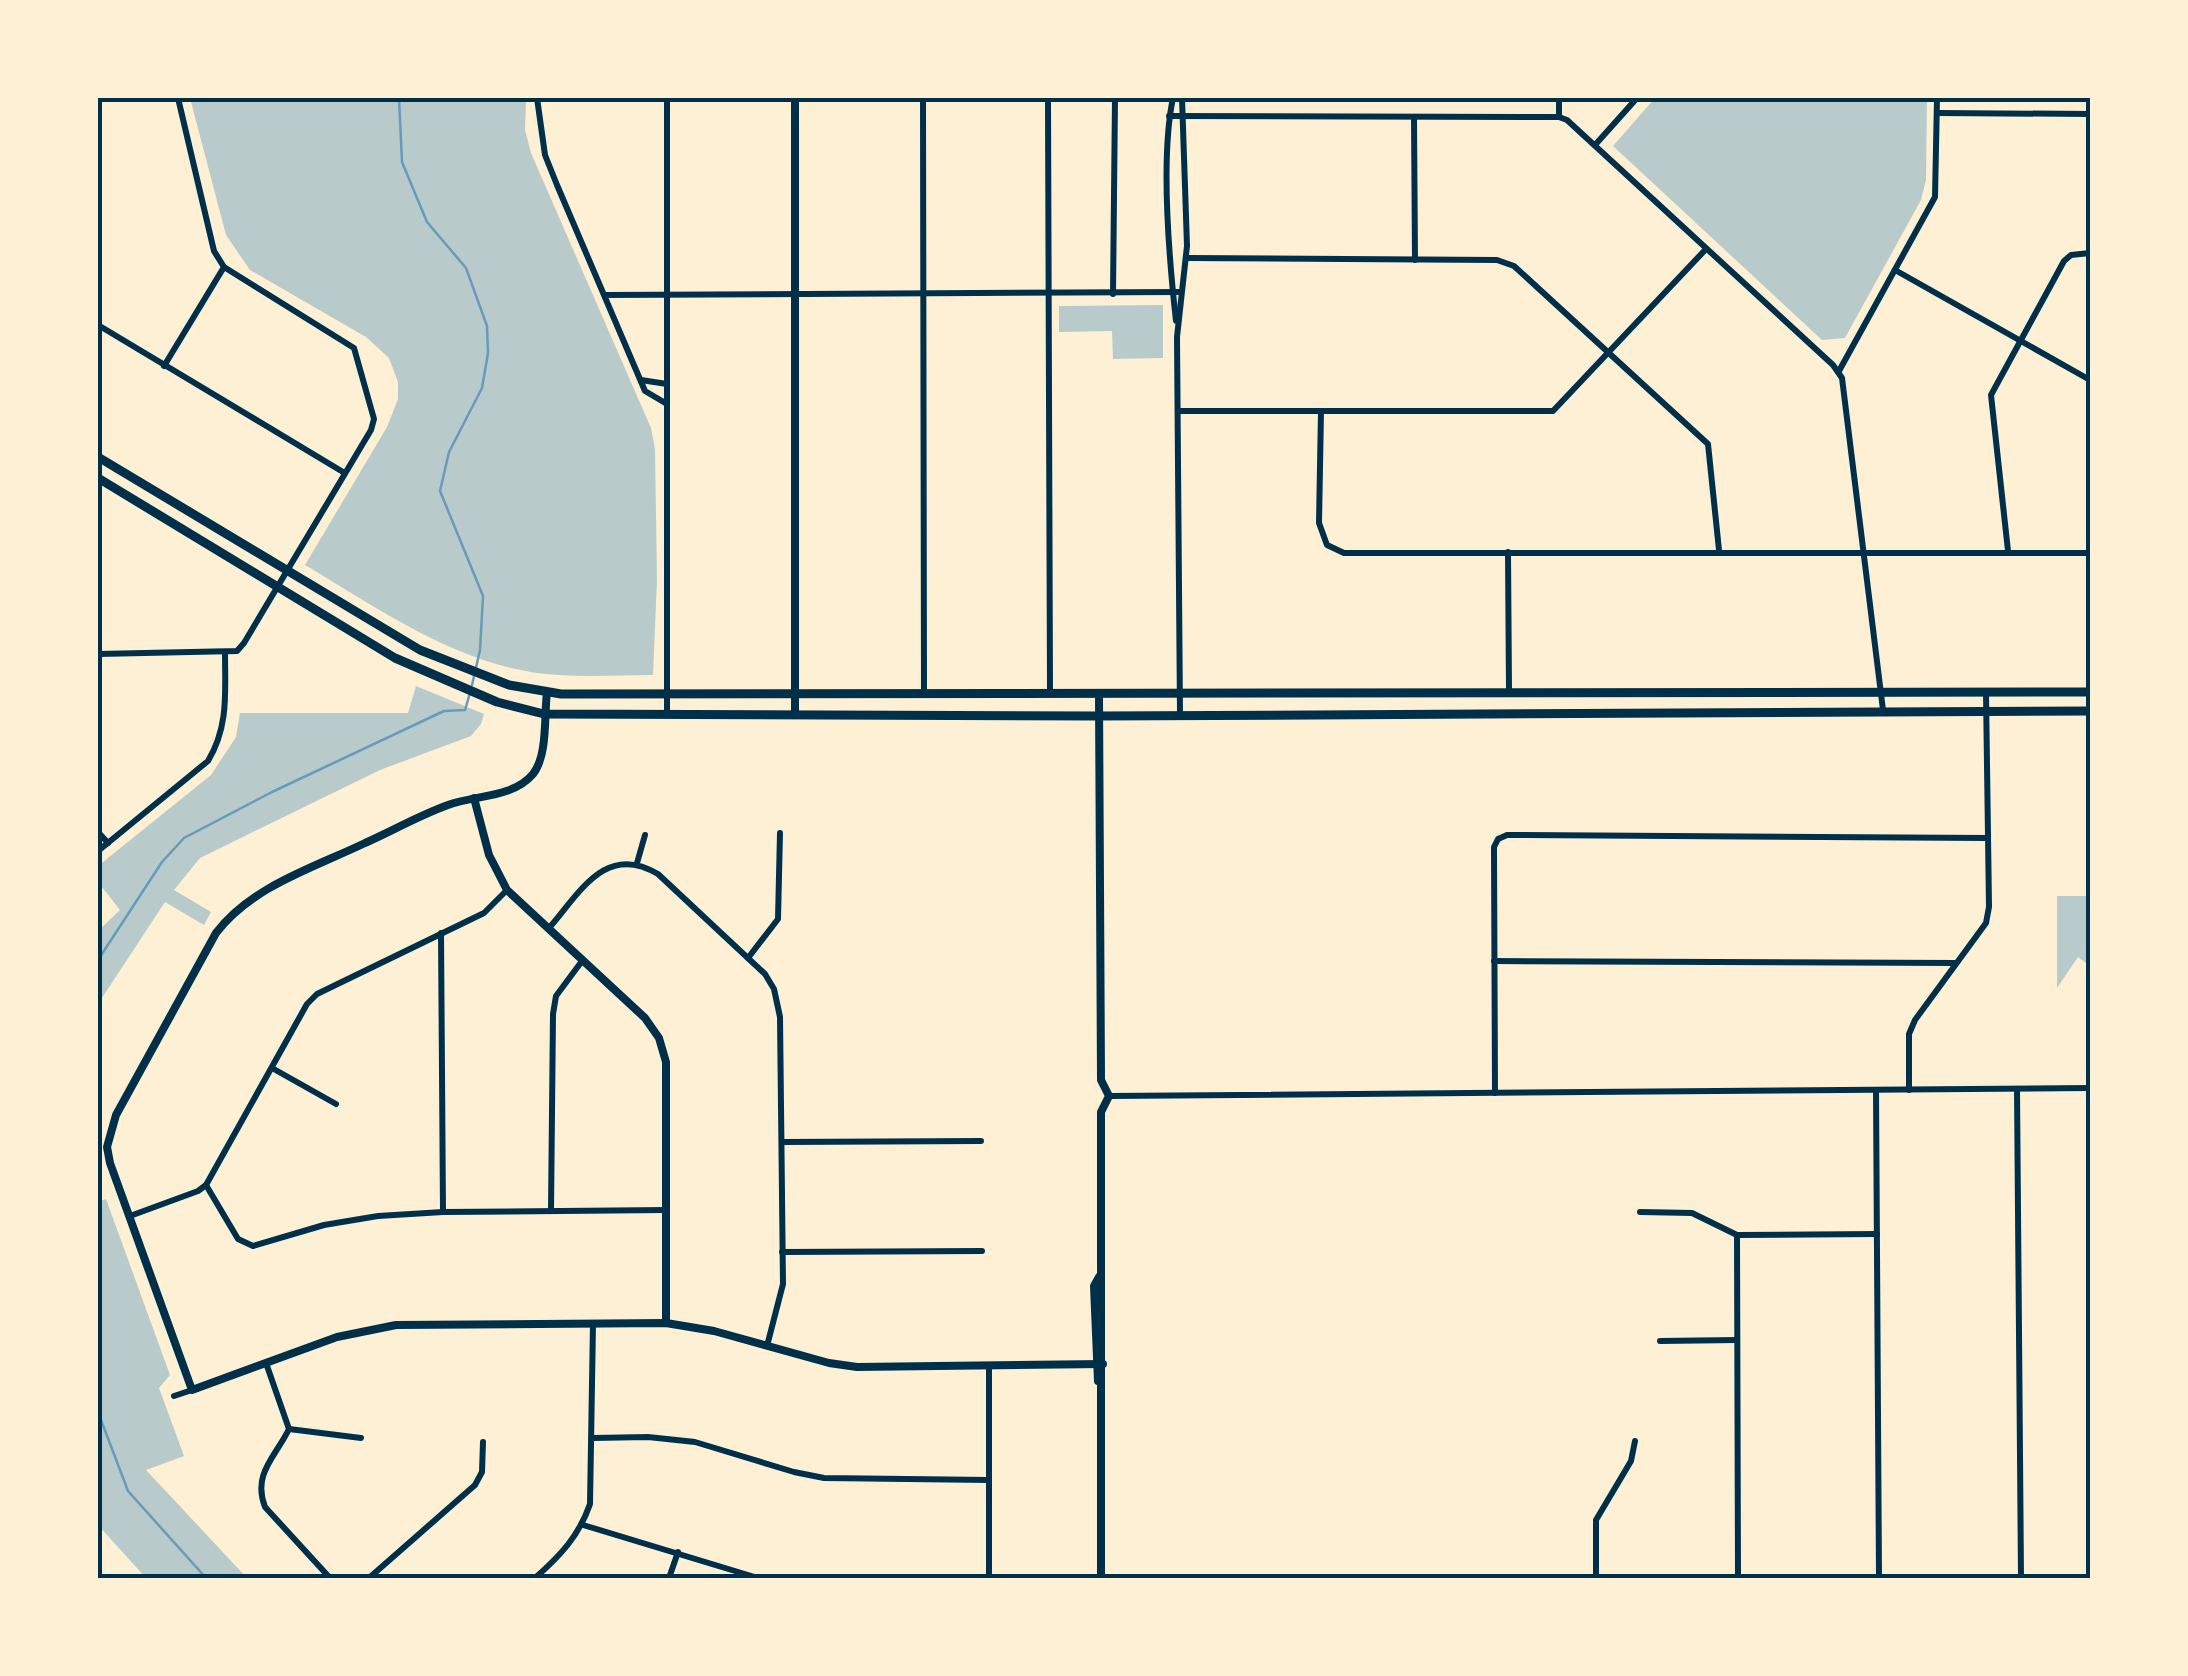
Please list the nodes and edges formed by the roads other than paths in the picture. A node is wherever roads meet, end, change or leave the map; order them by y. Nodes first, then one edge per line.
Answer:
1 (178, 98) edge
2 (537, 98) edge
3 (666, 98) edge
4 (795, 98) edge
5 (922, 98) edge
6 (1048, 98) edge
7 (1115, 98) edge
8 (1173, 98) edge
9 (1182, 98) edge
10 (1559, 98) edge
11 (1637, 98) edge
12 (1937, 98) edge
13 (1938, 113) junction
14 (2090, 114) edge
15 (1169, 116) junction
16 (1184, 116) junction
17 (1559, 117) junction
18 (1414, 118) junction
19 (1595, 145) junction
20 (1706, 250) junction
21 (2090, 253) edge
22 (1186, 258) junction
23 (1415, 260) junction
24 (224, 267) junction
25 (1895, 270) junction
26 (1177, 293) junction
27 (796, 294) junction
28 (922, 294) junction
29 (1049, 294) junction
30 (1113, 294) junction
31 (605, 295) junction
32 (667, 295) junction
33 (98, 325) edge
34 (2020, 339) junction
35 (1608, 352) junction
36 (164, 366) junction
37 (1838, 372) junction
38 (640, 379) junction
39 (2090, 380) edge
40 (667, 384) junction
41 (667, 404) junction
42 (1178, 411) junction
43 (1321, 411) junction
44 (98, 457) edge
45 (343, 472) junction
46 (98, 478) edge
47 (1719, 551) junction
48 (2008, 551) junction
49 (1508, 552) junction
50 (1864, 552) junction
51 (2090, 554) edge
52 (285, 571) junction
53 (278, 587) junction
54 (225, 653) junction
55 (98, 654) edge
56 (547, 692) junction
57 (795, 692) junction
58 (1509, 692) junction
59 (1881, 692) junction
60 (2090, 692) edge
61 (667, 693) junction
62 (924, 693) junction
63 (1986, 693) junction
64 (1179, 694) junction
65 (1050, 695) junction
66 (1099, 695) junction
67 (1883, 710) junction
68 (1986, 711) junction
69 (2090, 711) edge
70 (544, 714) junction
71 (667, 714) junction
72 (795, 714) junction
73 (1180, 715) junction
74 (1099, 716) junction
75 (474, 798) junction
76 (98, 832) edge
77 (780, 833) dead end
78 (645, 835) dead end
79 (1988, 838) junction
80 (108, 843) junction
81 (98, 851) edge
82 (637, 863) junction
83 (507, 890) junction
84 (548, 928) junction
85 (441, 933) junction
86 (748, 958) junction
87 (1494, 960) junction
88 (582, 961) junction
89 (1956, 963) junction
90 (272, 1068) junction
91 (2090, 1088) edge
92 (2017, 1089) junction
93 (1876, 1090) junction
94 (1910, 1090) junction
95 (1495, 1093) junction
96 (1108, 1096) junction
97 (336, 1104) dead end
98 (982, 1141) dead end
99 (782, 1142) junction
100 (206, 1185) junction
101 (666, 1210) junction
102 (551, 1211) junction
103 (443, 1212) junction
104 (1640, 1212) dead end
105 (130, 1216) junction
106 (1877, 1234) junction
107 (1737, 1235) junction
108 (982, 1251) dead end
109 (782, 1252) junction
110 (666, 1323) junction
111 (593, 1324) junction
112 (1738, 1340) junction
113 (1660, 1341) dead end
114 (767, 1346) junction
115 (266, 1363) junction
116 (1100, 1364) junction
117 (989, 1367) junction
118 (192, 1390) junction
119 (174, 1396) dead end
120 (289, 1429) junction
121 (360, 1438) dead end
122 (593, 1438) junction
123 (1635, 1440) dead end
124 (482, 1442) dead end
125 (989, 1480) junction
126 (583, 1525) junction
127 (678, 1552) junction
128 (330, 1578) edge
129 (370, 1578) edge
130 (535, 1578) edge
131 (669, 1578) edge
132 (758, 1578) edge
133 (989, 1578) edge
134 (1101, 1578) edge
135 (1596, 1578) edge
136 (1738, 1578) edge
137 (1879, 1578) edge
138 (2021, 1578) edge

1 - 24 street
2 - 31 street
3 - 32 street
4 - 27 street
5 - 28 street
6 - 29 street
7 - 30 street
8 - 15 street
9 - 16 street
10 - 17 street
11 - 19 street
12 - 13 street
13 - 14 street
13 - 25 street
15 - 16 street
15 - 26 street
16 - 18 street
16 - 22 street
17 - 18 street
17 - 19 street
18 - 23 street
19 - 20 street
20 - 35 street
20 - 37 street
21 - 34 street
22 - 23 street
22 - 26 street
23 - 35 street
24 - 36 street
24 - 45 street
25 - 34 street
25 - 37 street
26 - 30 street
26 - 42 street
27 - 28 street
27 - 32 street
27 - 57 street
28 - 29 street
28 - 62 street
29 - 30 street
29 - 65 street
31 - 32 street
31 - 38 street
32 - 40 street
33 - 36 street
34 - 39 street
34 - 48 street
35 - 43 street
35 - 47 street
36 - 45 street
37 - 50 street
38 - 40 street
38 - 41 street
40 - 41 street
41 - 61 street
42 - 43 street
42 - 64 street
43 - 49 street
44 - 52 main road
45 - 52 street
46 - 53 main road
47 - 49 street
47 - 50 street
48 - 50 street
48 - 51 street
49 - 58 street
50 - 59 street
52 - 53 street
52 - 56 main road
53 - 54 street
53 - 70 main road
54 - 55 street
54 - 80 street
56 - 61 main road
56 - 70 street
57 - 61 main road
57 - 62 main road
57 - 72 street
58 - 59 main road
58 - 64 main road
59 - 63 main road
59 - 67 street
60 - 63 main road
61 - 71 street
62 - 65 main road
63 - 68 street
64 - 66 main road
64 - 73 street
65 - 66 main road
66 - 74 street
67 - 68 main road
67 - 73 main road
68 - 69 main road
68 - 79 street
70 - 71 main road
70 - 75 street
71 - 72 main road
72 - 74 main road
73 - 74 main road
74 - 96 street
75 - 83 street
75 - 105 street
76 - 80 street
77 - 86 street
78 - 82 street
79 - 87 street
79 - 89 street
80 - 81 street
82 - 84 street
82 - 86 street
83 - 84 street
83 - 85 street
84 - 88 street
85 - 90 street
85 - 103 street
86 - 99 street
87 - 89 street
87 - 95 street
88 - 101 street
88 - 102 street
89 - 94 street
90 - 97 street
90 - 100 street
91 - 92 street
92 - 94 street
92 - 138 street
93 - 94 street
93 - 95 street
93 - 106 street
95 - 96 street
96 - 116 street
98 - 99 street
99 - 109 street
100 - 103 street
100 - 105 street
101 - 102 street
101 - 110 street
102 - 103 street
104 - 107 street
105 - 118 street
106 - 107 street
106 - 137 street
107 - 112 street
108 - 109 street
109 - 114 street
110 - 111 street
110 - 114 street
111 - 115 street
111 - 122 street
112 - 113 street
112 - 136 street
114 - 117 street
115 - 118 street
115 - 120 street
116 - 117 street
116 - 134 street
117 - 125 street
118 - 119 street
120 - 121 street
120 - 128 street
122 - 125 street
122 - 126 street
123 - 135 street
124 - 129 street
125 - 133 street
126 - 127 street
126 - 130 street
127 - 131 street
127 - 132 street

